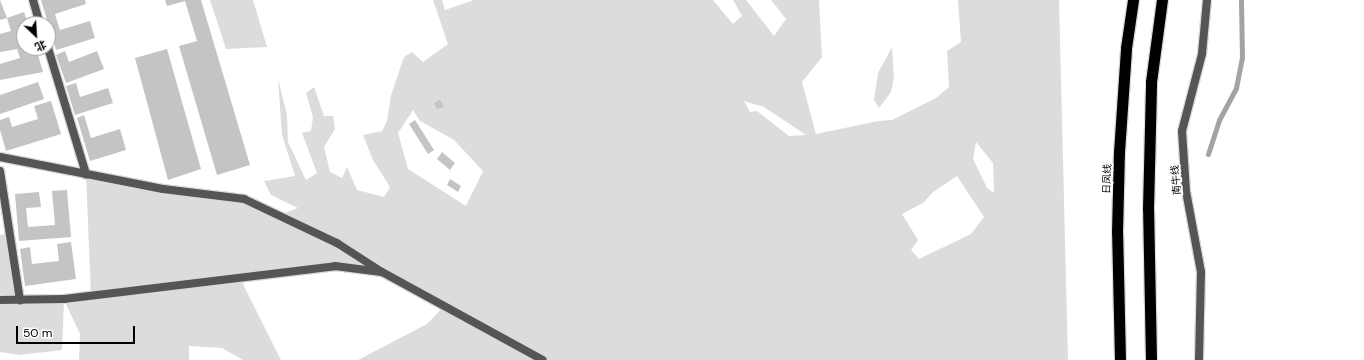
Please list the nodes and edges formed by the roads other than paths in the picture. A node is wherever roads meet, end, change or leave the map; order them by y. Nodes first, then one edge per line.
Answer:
1 (33, 0) edge
2 (1133, 0) edge
3 (1162, 0) edge
4 (1207, 0) edge
5 (38, 16) edge
6 (50, 56) edge
7 (0, 157) edge
8 (0, 171) edge
9 (86, 174) junction
10 (382, 272) junction
11 (0, 300) edge
12 (20, 300) junction
13 (544, 360) edge
14 (1120, 360) edge
15 (1152, 360) edge
16 (1199, 360) edge

1 - 5 street
2 - 14 highway, 日凤线
3 - 15 highway
4 - 16 street, 南牛线
6 - 9 street
7 - 9 street
8 - 12 street
9 - 10 street
10 - 12 street
10 - 13 street
11 - 12 street

